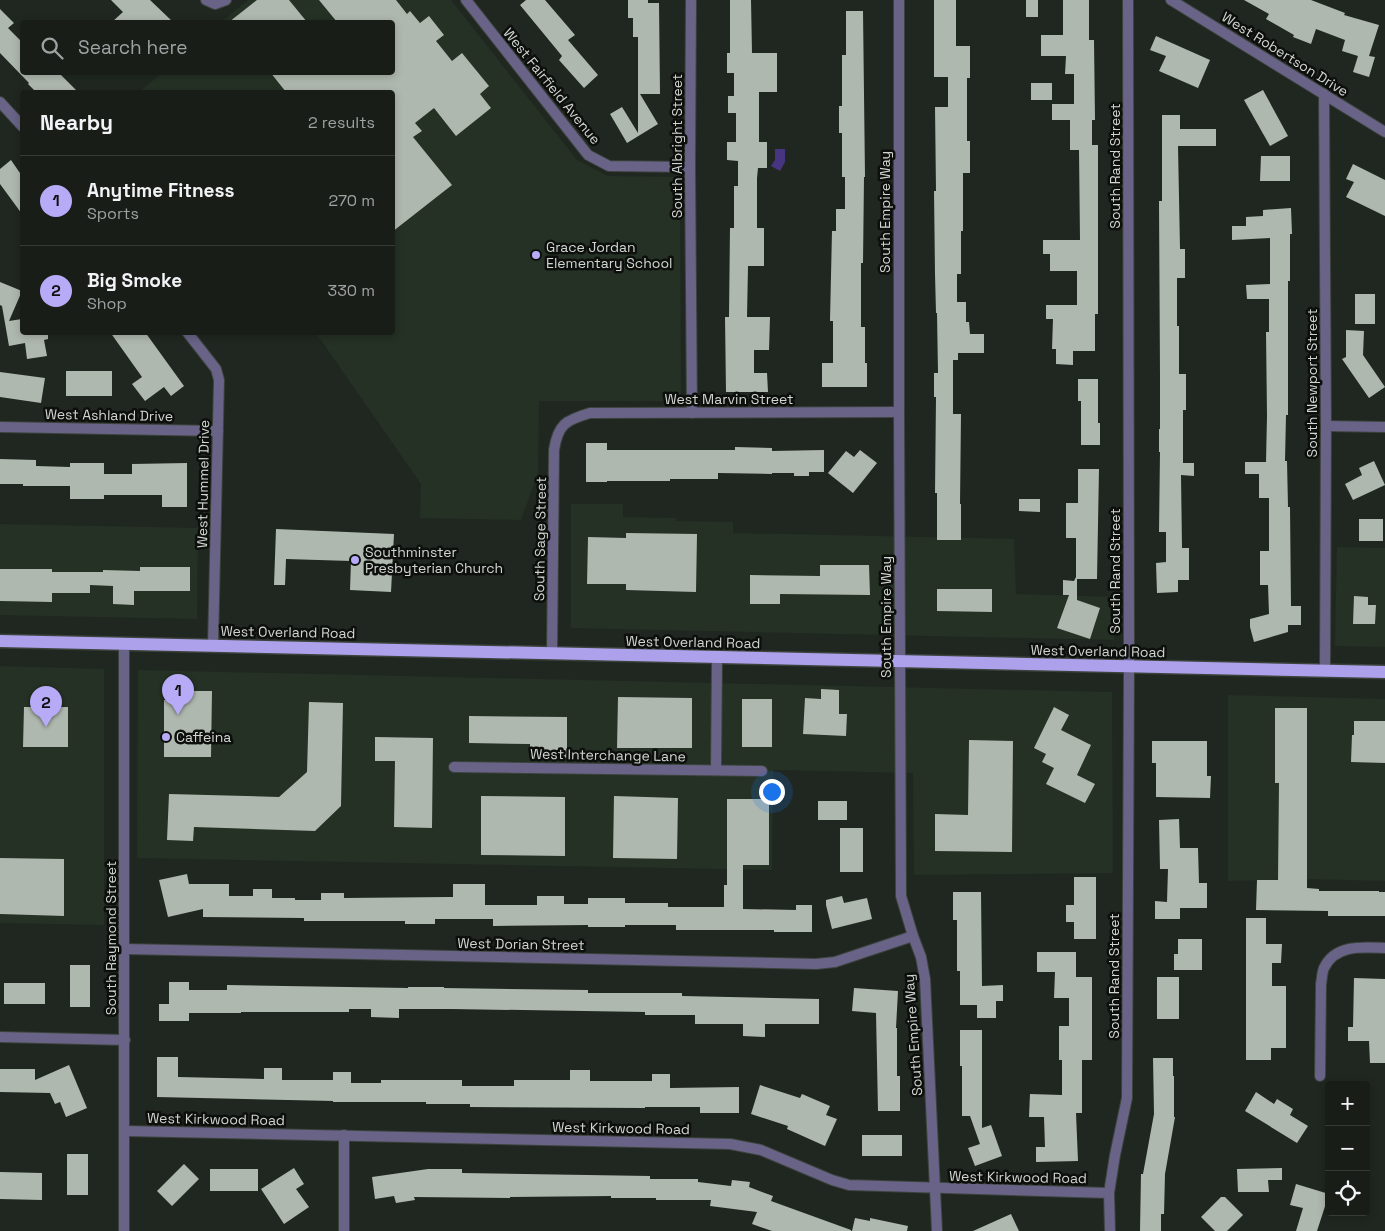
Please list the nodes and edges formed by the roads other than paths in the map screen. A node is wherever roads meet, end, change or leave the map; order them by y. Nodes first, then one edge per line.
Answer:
1 (206, 0) edge
2 (226, 0) edge
3 (466, 0) edge
4 (692, 0) edge
5 (899, 0) edge
6 (1128, 0) edge
7 (1171, 0) edge
8 (1324, 94) junction
9 (0, 102) edge
10 (20, 124) edge
11 (1385, 132) edge
12 (690, 167) junction
13 (189, 335) edge
14 (692, 412) junction
15 (899, 412) junction
16 (0, 426) edge
17 (562, 426) joint
18 (1326, 426) junction
19 (1385, 428) edge
20 (218, 431) junction
21 (0, 642) edge
22 (124, 644) junction
23 (213, 646) junction
24 (552, 654) junction
25 (717, 658) junction
26 (900, 662) junction
27 (1129, 666) junction
28 (1325, 671) junction
29 (1385, 672) edge
30 (454, 767) dead end
31 (716, 770) junction
32 (762, 770) dead end
33 (913, 936) junction
34 (1385, 948) edge
35 (125, 949) junction
36 (0, 1037) edge
37 (125, 1040) junction
38 (1320, 1076) dead end
39 (125, 1131) junction
40 (344, 1136) junction
41 (936, 1188) junction
42 (1109, 1193) junction
43 (124, 1231) edge
44 (344, 1231) edge
45 (937, 1231) edge
46 (1110, 1231) edge

1 - 2 street
3 - 12 street, West Fairfield Avenue
4 - 12 street, South Albright Street
5 - 15 street, South Empire Way
6 - 27 street, South Rand Street
7 - 8 street, West Robertson Drive
8 - 11 street, West Robertson Drive
8 - 18 street, South Newport Street
9 - 10 street
12 - 14 street, South Albright Street
13 - 20 street, West Hummel Drive
14 - 15 street, West Marvin Street
14 - 17 street, West Marvin Street
15 - 26 street, South Empire Way
16 - 20 street, West Ashland Drive
17 - 24 street, South Sage Street
18 - 19 street
18 - 28 street, South Newport Street
20 - 23 street, West Hummel Drive
21 - 22 main road, West Overland Road
22 - 23 main road, West Overland Road
22 - 35 street, South Raymond Street
23 - 24 main road, West Overland Road
24 - 25 main road, West Overland Road
25 - 26 main road, West Overland Road
25 - 31 street
26 - 27 main road, West Overland Road
26 - 33 street, South Empire Way
27 - 28 main road, West Overland Road
27 - 42 street, South Rand Street
28 - 29 main road, West Overland Road
30 - 31 street, West Interchange Lane
31 - 32 street, West Interchange Lane
33 - 35 street, West Dorian Street
33 - 41 street, South Empire Way
34 - 38 street
35 - 37 street, South Raymond Street
36 - 37 street
37 - 39 street, South Raymond Street
39 - 40 street, West Kirkwood Road
39 - 43 street, South Raymond Street
40 - 41 street, West Kirkwood Road
40 - 44 street
41 - 42 street, West Kirkwood Road
41 - 45 street, South Empire Way
42 - 46 street, South Rand Street

